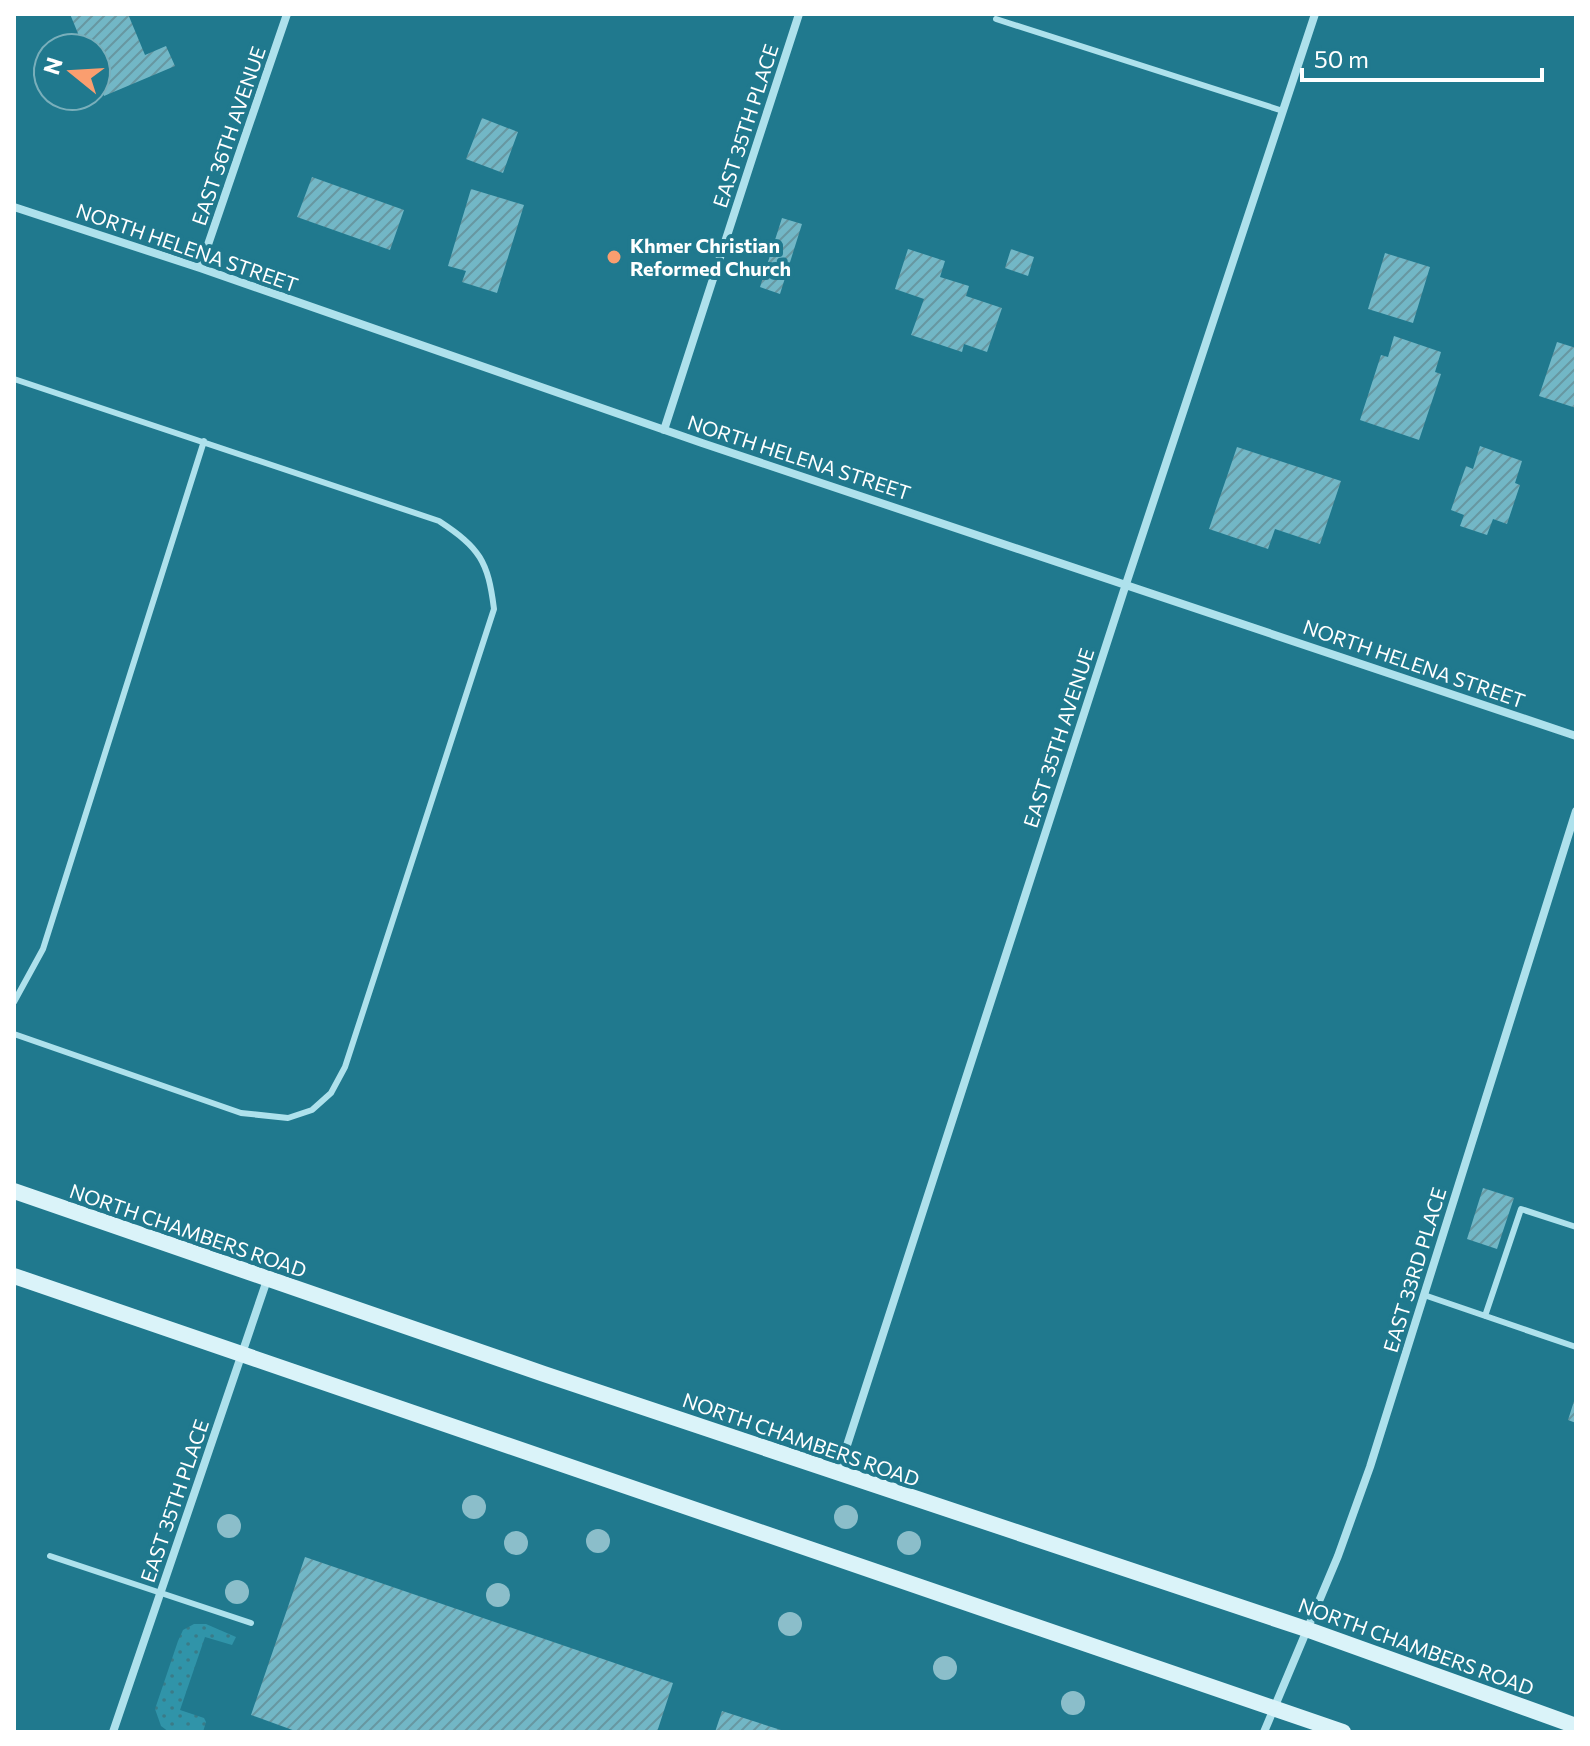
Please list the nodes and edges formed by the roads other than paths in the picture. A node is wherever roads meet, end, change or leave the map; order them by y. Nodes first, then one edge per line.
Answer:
1 (287, 14) edge
2 (799, 14) edge
3 (1315, 14) edge
4 (996, 19) dead end
5 (1283, 111) junction
6 (14, 207) edge
7 (200, 268) junction
8 (14, 379) edge
9 (664, 430) junction
10 (204, 441) junction
11 (1126, 584) junction
12 (1576, 736) edge
13 (1576, 811) edge
14 (14, 1002) edge
15 (14, 1034) edge
16 (14, 1191) edge
17 (1576, 1227) edge
18 (14, 1276) edge
19 (267, 1280) junction
20 (1424, 1295) junction
21 (1485, 1316) junction
22 (1576, 1347) edge
23 (243, 1354) junction
24 (837, 1474) junction
25 (50, 1556) dead end
26 (161, 1592) junction
27 (251, 1623) dead end
28 (1306, 1629) junction
29 (1273, 1708) junction
30 (1576, 1726) edge
31 (113, 1732) edge
32 (1264, 1732) edge
33 (1343, 1732) edge

1 - 7 street, EAST 36TH AVENUE
2 - 9 street, EAST 35TH PLACE
3 - 5 street, EAST 35TH AVENUE
4 - 5 lane
5 - 11 street, EAST 35TH AVENUE
6 - 7 street, NORTH HELENA STREET
7 - 9 street, NORTH HELENA STREET
8 - 10 lane
9 - 11 street, NORTH HELENA STREET
10 - 14 lane
10 - 15 lane
11 - 12 street, NORTH HELENA STREET
11 - 24 street, EAST 35TH AVENUE
13 - 20 street, EAST 33RD PLACE
16 - 19 main road, NORTH CHAMBERS ROAD
17 - 21 lane
18 - 23 main road
19 - 23 street, EAST 35TH PLACE
19 - 24 main road, NORTH CHAMBERS ROAD
20 - 21 lane
20 - 28 street, EAST 33RD PLACE
21 - 22 lane
23 - 26 street, EAST 35TH PLACE
23 - 29 main road
24 - 28 main road, NORTH CHAMBERS ROAD
25 - 26 lane
26 - 27 lane
26 - 31 street, EAST 35TH PLACE
28 - 29 street, EAST 33RD PLACE
28 - 30 main road, NORTH CHAMBERS ROAD
29 - 32 street, EAST 33RD PLACE
29 - 33 main road

